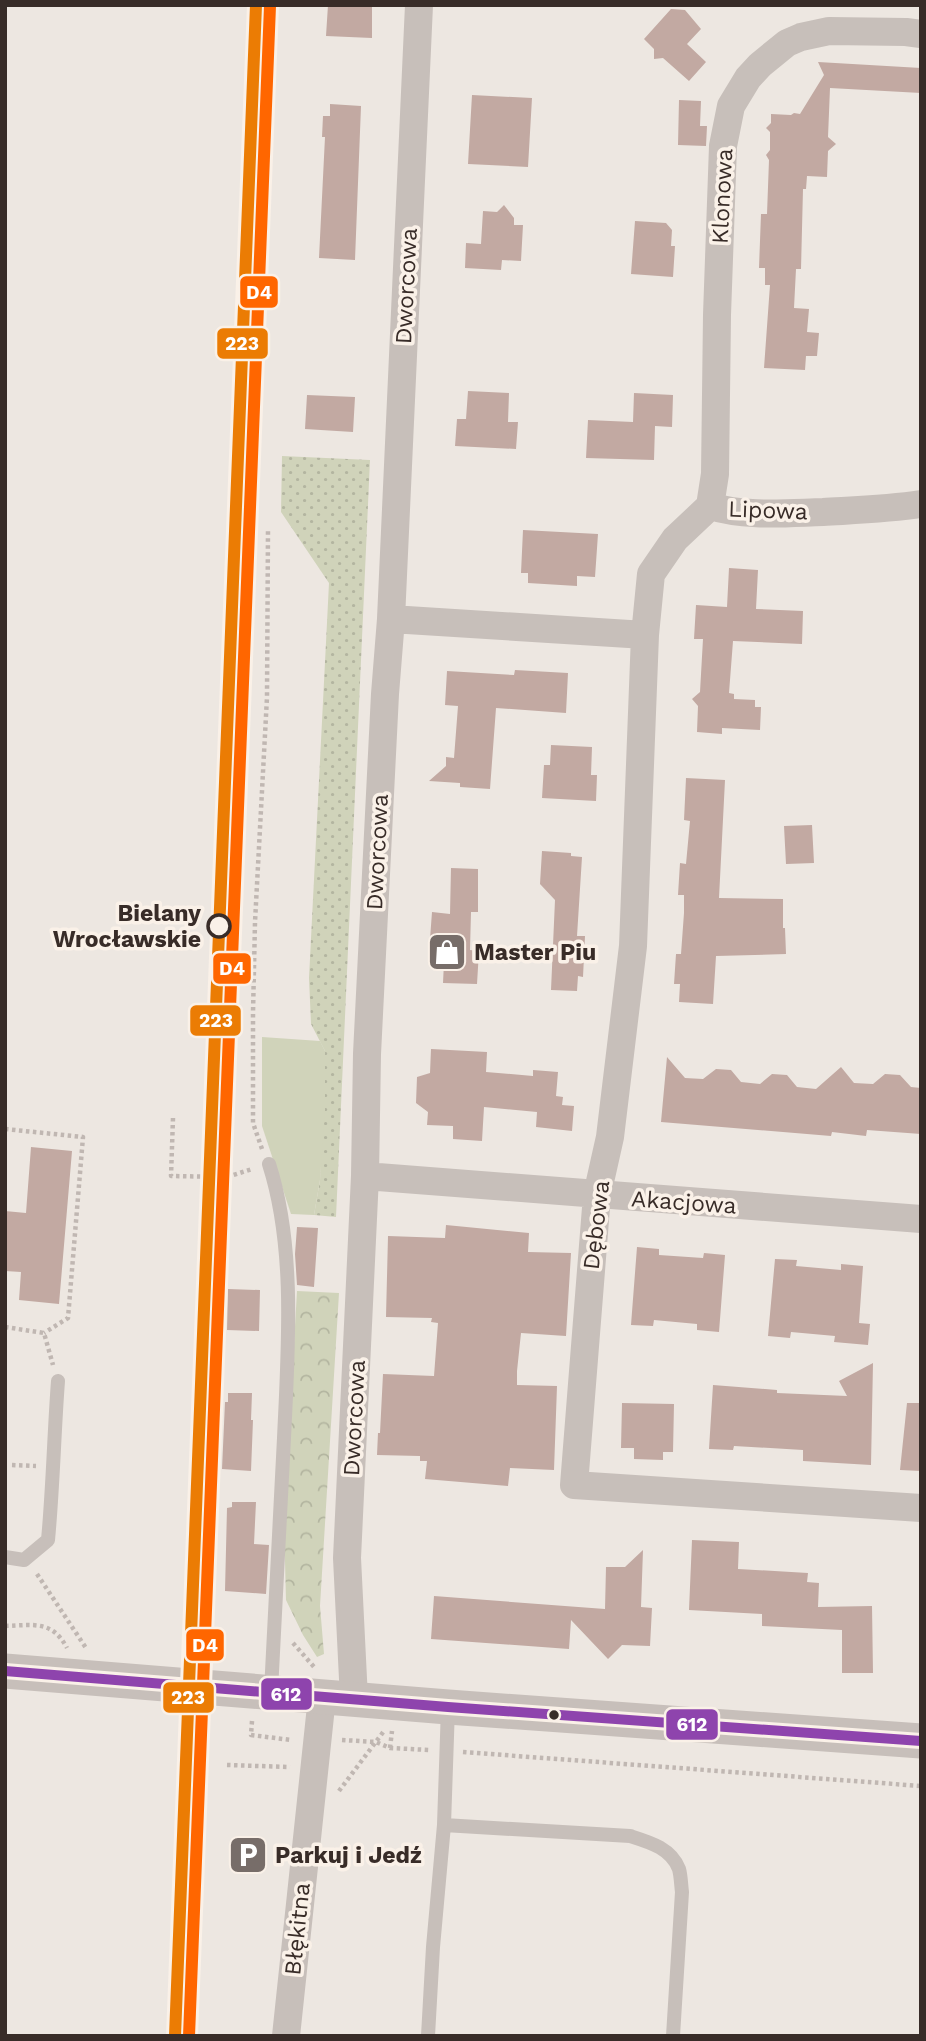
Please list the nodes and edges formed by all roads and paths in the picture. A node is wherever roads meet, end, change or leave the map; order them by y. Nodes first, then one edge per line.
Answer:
1 (419, 5) edge
2 (921, 34) edge
3 (921, 504) edge
4 (710, 506) junction
5 (268, 529) dead end
6 (391, 619) junction
7 (645, 627) junction
8 (173, 1118) dead end
9 (230, 1119) dead end
10 (5, 1129) edge
11 (268, 1164) joint
12 (365, 1176) junction
13 (597, 1195) junction
14 (921, 1219) edge
15 (5, 1326) edge
16 (44, 1333) junction
17 (58, 1381) joint
18 (921, 1507) edge
19 (5, 1556) edge
20 (27, 1557) junction
21 (5, 1626) edge
22 (274, 1642) junction
23 (88, 1650) dead end
24 (66, 1659) dead end
25 (5, 1671) edge
26 (333, 1691) junction
27 (262, 1705) junction
28 (448, 1707) junction
29 (333, 1740) dead end
30 (301, 1741) dead end
31 (921, 1741) edge
32 (447, 1751) junction
33 (299, 1761) dead end
34 (227, 1765) dead end
35 (921, 1786) edge
36 (444, 1825) junction
37 (286, 2036) edge
38 (428, 2036) edge
39 (673, 2036) edge

1 - 6 street, Dworcowa
2 - 4 street, Klonowa
3 - 4 street, Lipowa
4 - 7 street, Lipowa
5 - 11 path
6 - 7 street
6 - 12 street, Dworcowa
7 - 13 street, Dębowa
8 - 9 path
10 - 16 path
11 - 22 lane
12 - 13 street, Akacjowa
12 - 26 street, Dworcowa
13 - 14 street, Akacjowa
13 - 18 street, Dębowa
15 - 16 path
16 - 17 path
17 - 20 lane
19 - 20 lane
20 - 23 path
21 - 24 path
22 - 26 path
22 - 27 lane
25 - 27 street
26 - 27 street
26 - 28 street
26 - 37 street, Błękitna
27 - 30 path
28 - 31 street
28 - 32 lane
29 - 32 path
32 - 35 path
32 - 36 lane
33 - 34 path
36 - 38 lane
36 - 39 lane

